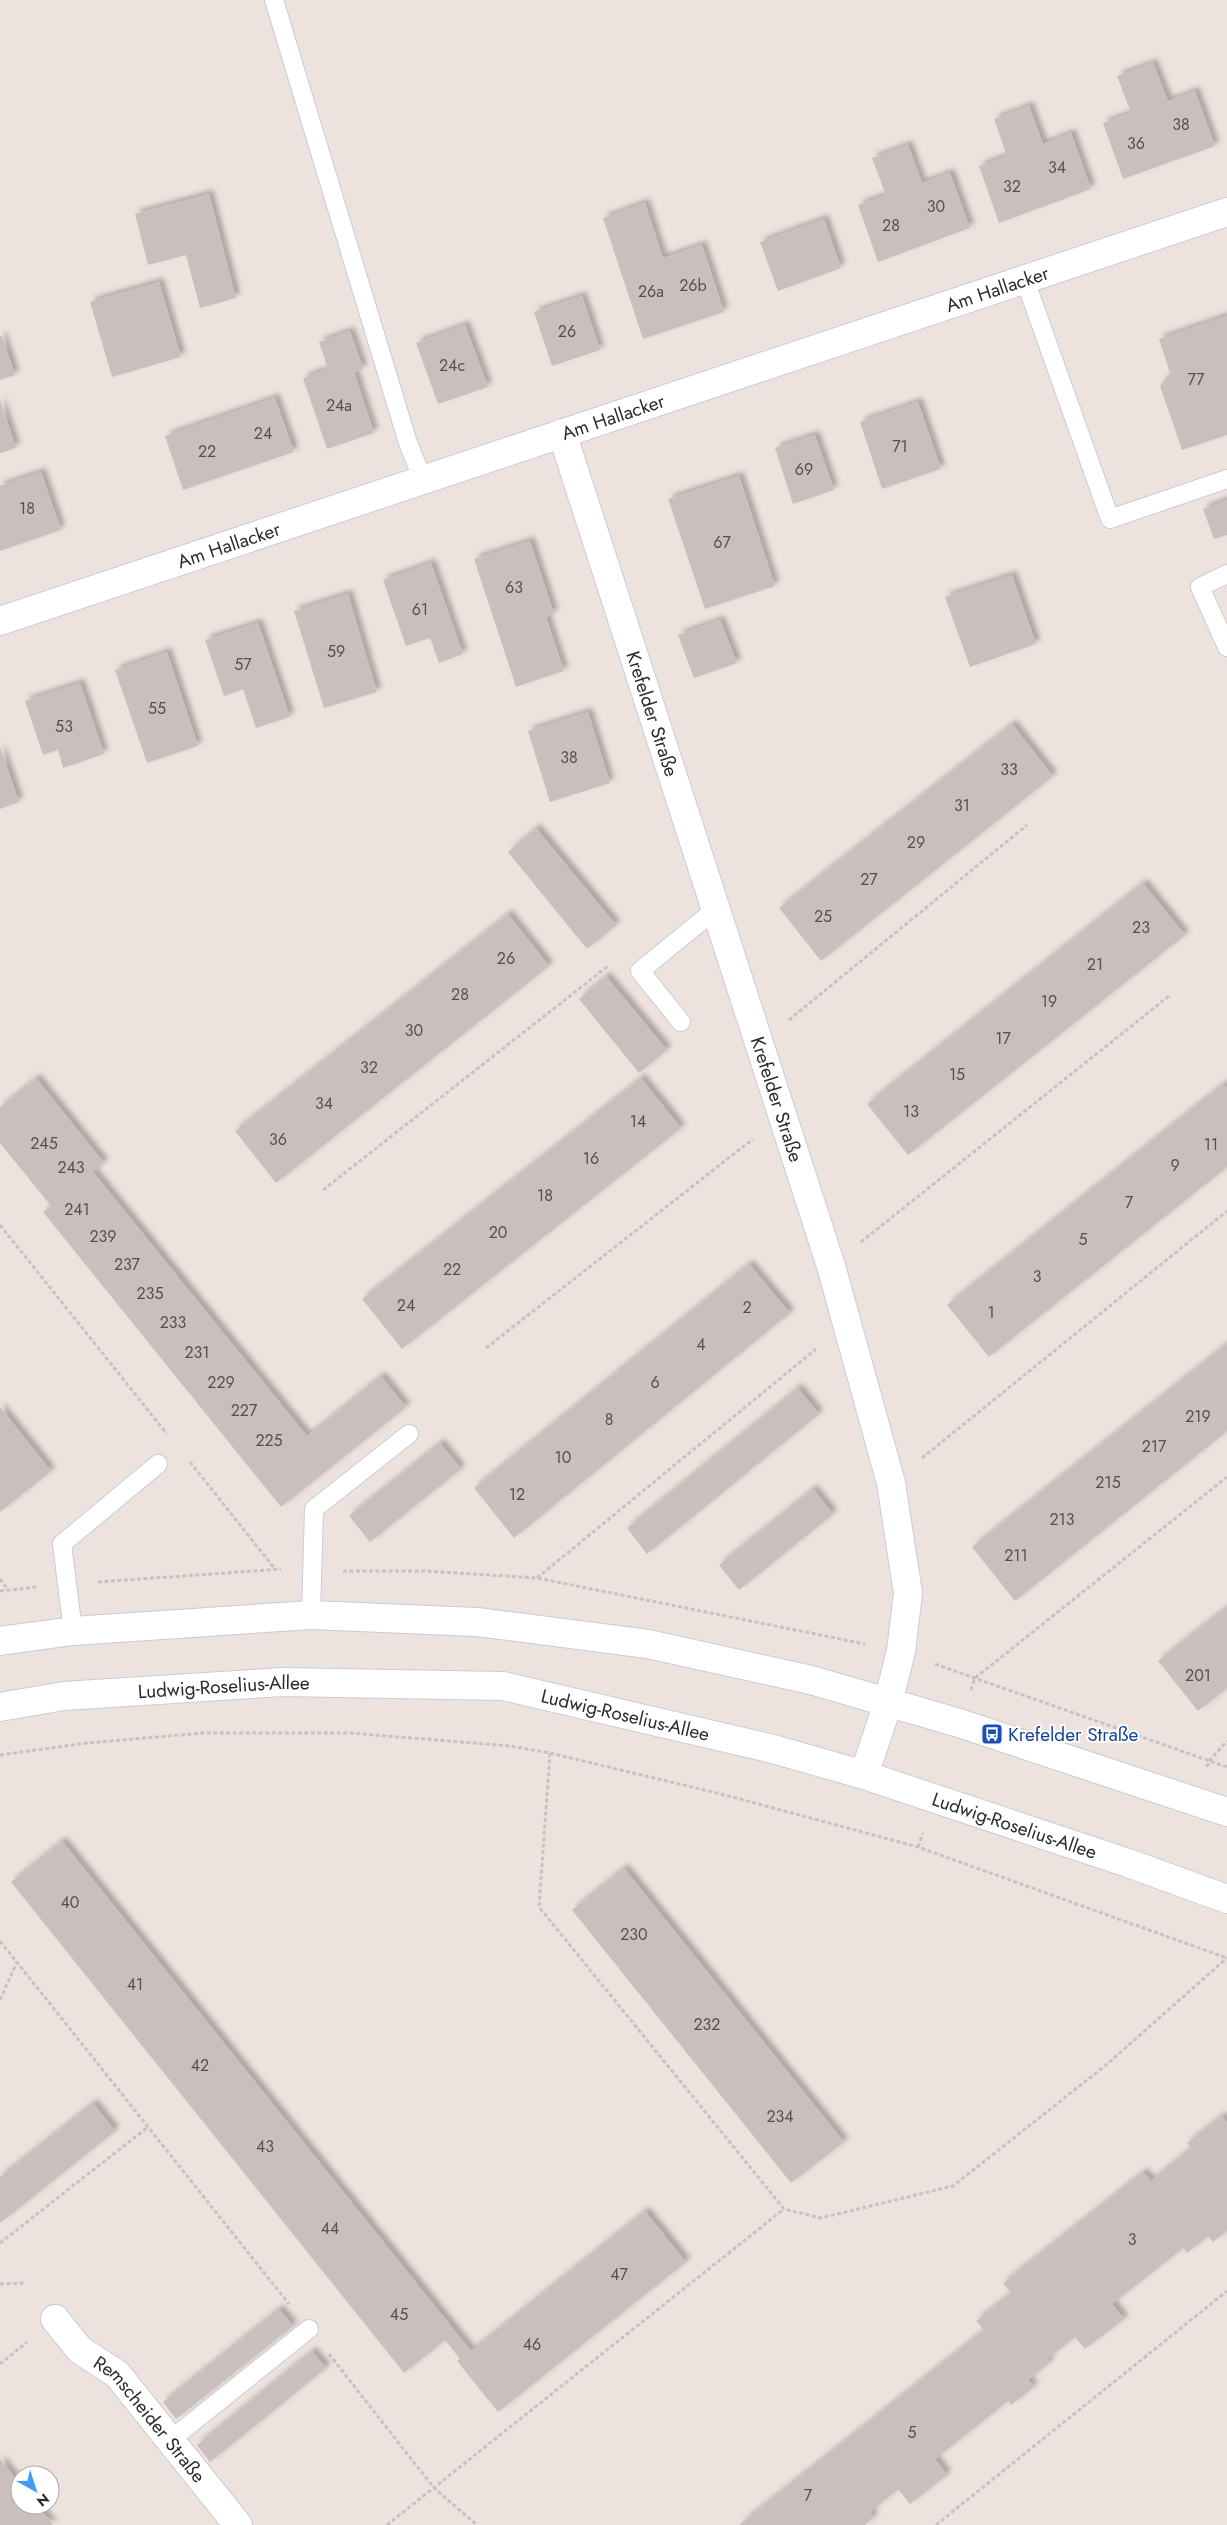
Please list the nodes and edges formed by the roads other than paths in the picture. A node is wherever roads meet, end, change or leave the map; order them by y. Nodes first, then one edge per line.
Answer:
1 (274, 0) edge
2 (1227, 212) edge
3 (1025, 280) junction
4 (562, 434) junction
5 (1227, 479) edge
6 (423, 480) junction
7 (1227, 574) edge
8 (0, 622) edge
9 (1227, 647) edge
10 (716, 909) junction
11 (681, 1022) dead end
12 (409, 1434) dead end
13 (158, 1464) dead end
14 (311, 1615) junction
15 (73, 1631) junction
16 (0, 1641) edge
17 (888, 1702) junction
18 (0, 1707) edge
19 (864, 1775) junction
20 (1227, 1812) edge
21 (1227, 1899) edge
22 (55, 2319) dead end
23 (309, 2329) dead end
24 (169, 2441) junction
25 (238, 2525) edge

1 - 6 lane
2 - 3 street, Am Hallacker
3 - 4 street, Am Hallacker
3 - 5 lane
4 - 6 street, Am Hallacker
4 - 10 street, Krefelder Straße
6 - 8 street, Am Hallacker
7 - 9 lane
10 - 11 lane
10 - 17 street, Krefelder Straße
12 - 14 lane
13 - 15 lane
14 - 15 street
14 - 17 street
15 - 16 street
17 - 19 street, Krefelder Straße
17 - 20 street
18 - 19 street, Ludwig-Roselius-Allee
19 - 21 street, Ludwig-Roselius-Allee
22 - 24 street, Remscheider Straße
23 - 24 lane
24 - 25 street, Remscheider Straße

